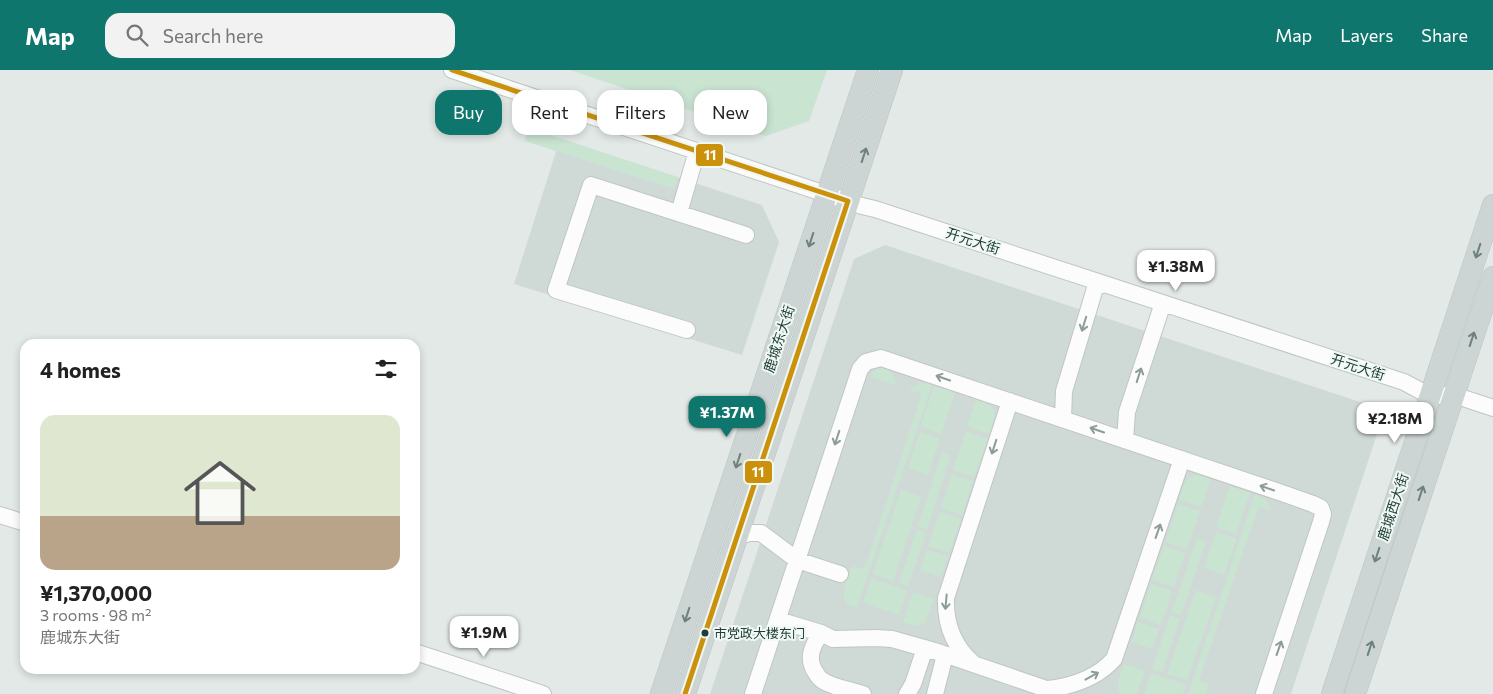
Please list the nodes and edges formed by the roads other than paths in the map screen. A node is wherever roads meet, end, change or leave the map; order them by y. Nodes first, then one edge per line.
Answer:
1 (452, 70) edge
2 (868, 70) edge
3 (892, 70) edge
4 (697, 151) junction
5 (827, 194) junction
6 (848, 201) junction
7 (1493, 205) edge
8 (679, 213) junction
9 (746, 235) dead end
10 (1493, 276) edge
11 (1103, 285) junction
12 (1170, 306) junction
13 (687, 330) dead end
14 (1454, 395) junction
15 (1430, 396) junction
16 (1010, 401) junction
17 (1493, 408) edge
18 (1063, 418) junction
19 (1125, 440) junction
20 (1182, 459) junction
21 (0, 515) edge
22 (20, 521) edge
23 (738, 537) junction
24 (797, 560) junction
25 (840, 574) dead end
26 (778, 620) junction
27 (821, 633) junction
28 (925, 648) junction
29 (420, 654) edge
30 (945, 655) junction
31 (977, 666) junction
32 (1053, 692) edge
33 (543, 694) edge
34 (661, 694) edge
35 (686, 694) edge
36 (754, 694) edge
37 (863, 694) edge
38 (907, 694) edge
39 (935, 694) edge
40 (1264, 694) edge
41 (1332, 694) edge
42 (1355, 694) edge

1 - 4 street, 开元大街
2 - 5 main road, 鹿城东大街
6 -> 3 main road, 鹿城东大街
4 - 5 street, 开元大街
4 - 8 street
5 - 6 street, 开元大街
5 -> 34 main road, 鹿城东大街
6 - 11 street, 开元大街
6 - 23 main road, 鹿城东大街
7 -> 15 main road, 鹿城西大街
8 - 9 street
8 - 13 street
14 -> 10 main road, 鹿城西大街
11 - 12 street, 开元大街
11 -> 18 street
12 - 15 street, 开元大街
19 -> 12 street
14 - 15 street
14 - 17 street
42 -> 14 main road, 鹿城西大街
15 -> 41 main road, 鹿城西大街
16 - 18 street
16 -> 24 street
16 -> 31 street
19 -> 18 street
19 - 20 street
32 -> 20 street
40 -> 20 street
21 - 22 street
23 - 24 street
23 - 35 main road, 鹿城东大街
24 - 25 street
24 - 26 street
26 - 27 street
26 - 36 street
27 - 28 street
27 - 37 street
28 - 30 street
28 - 38 street
29 - 33 street
30 - 31 street
30 - 39 street
31 - 32 street

